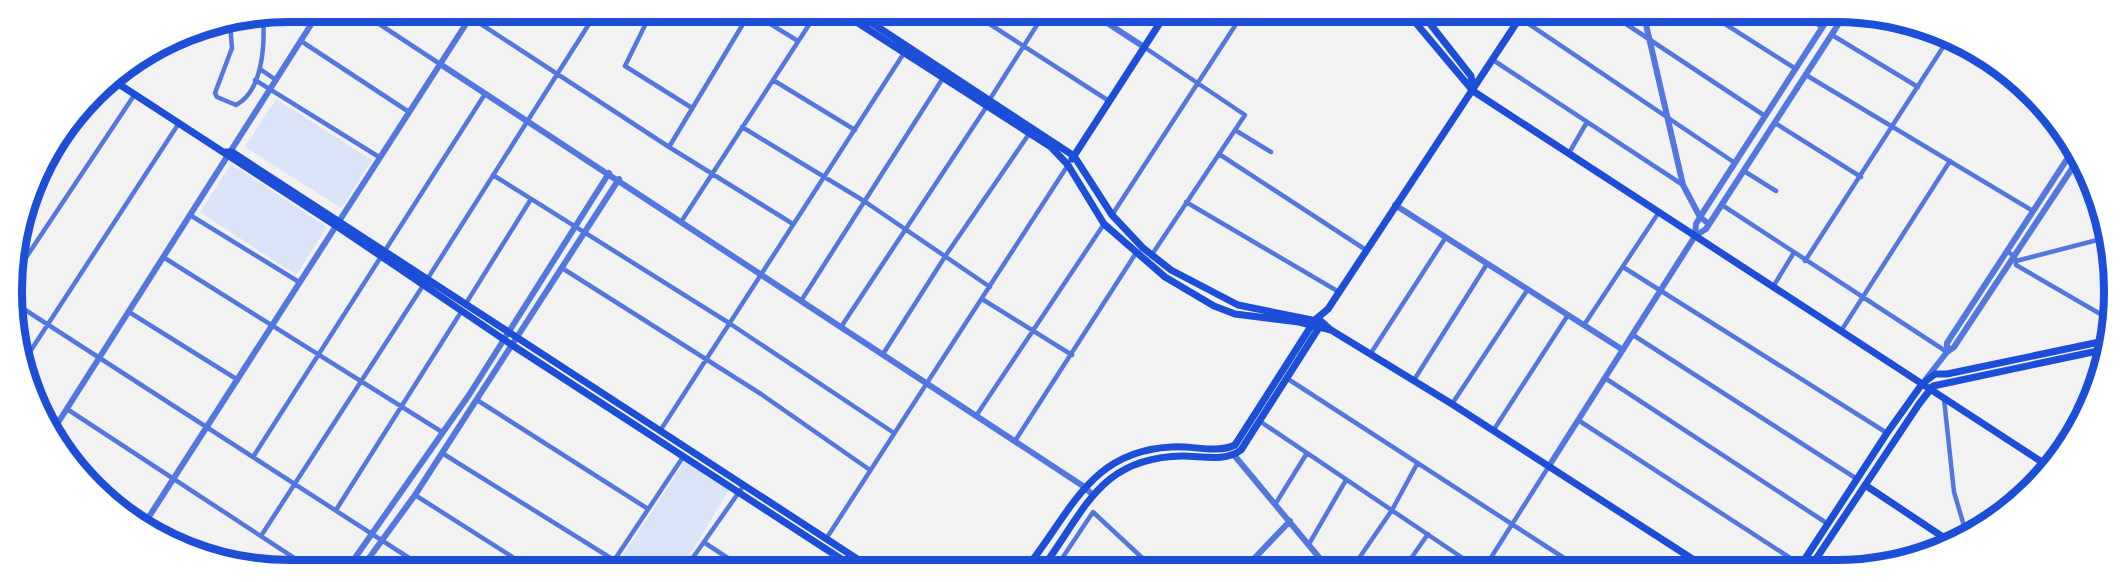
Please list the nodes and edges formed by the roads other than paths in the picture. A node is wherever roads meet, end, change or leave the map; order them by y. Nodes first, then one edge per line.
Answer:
1 (313, 22) edge
2 (376, 22) edge
3 (464, 22) edge
4 (481, 22) edge
5 (583, 22) edge
6 (590, 22) edge
7 (647, 22) edge
8 (744, 22) edge
9 (767, 22) edge
10 (811, 22) edge
11 (856, 22) edge
12 (870, 22) edge
13 (986, 22) edge
14 (1039, 22) edge
15 (1106, 22) edge
16 (1160, 22) edge
17 (1237, 22) edge
18 (1415, 22) edge
19 (1429, 22) edge
20 (1518, 22) edge
21 (1528, 22) edge
22 (1623, 22) edge
23 (1645, 22) edge
24 (1722, 22) edge
25 (1814, 22) edge
26 (1826, 22) edge
27 (1840, 22) edge
28 (263, 24) edge
29 (588, 25) junction
30 (1822, 27) junction
31 (230, 30) edge
32 (1832, 35) junction
33 (1649, 40) junction
34 (301, 41) junction
35 (798, 41) junction
36 (1943, 45) edge
37 (1024, 46) junction
38 (1144, 47) junction
39 (904, 53) junction
40 (1493, 60) junction
41 (440, 64) junction
42 (260, 69) junction
43 (1796, 69) junction
44 (557, 74) junction
45 (1806, 75) junction
46 (943, 78) junction
47 (255, 80) junction
48 (276, 80) junction
49 (773, 80) junction
50 (1197, 82) junction
51 (120, 84) edge
52 (1918, 87) junction
53 (270, 90) junction
54 (1473, 91) junction
55 (135, 94) junction
56 (485, 94) junction
57 (1109, 101) junction
58 (988, 103) junction
59 (692, 108) junction
60 (409, 112) junction
61 (1765, 116) junction
62 (1669, 118) junction
63 (526, 121) junction
64 (1587, 122) junction
65 (179, 123) junction
66 (1775, 123) junction
67 (742, 127) junction
68 (1893, 127) junction
69 (855, 130) junction
70 (1235, 130) junction
71 (1029, 134) junction
72 (669, 147) junction
73 (1271, 152) dead end
74 (1569, 153) junction
75 (228, 154) junction
76 (1219, 154) junction
77 (1074, 156) junction
78 (379, 157) junction
79 (2068, 157) edge
80 (1950, 161) junction
81 (1735, 163) junction
82 (1068, 165) junction
83 (2073, 167) edge
84 (1744, 171) junction
85 (609, 173) junction
86 (712, 174) junction
87 (493, 175) junction
88 (824, 177) junction
89 (1861, 177) junction
90 (619, 179) junction
91 (1683, 185) junction
92 (1776, 191) dead end
93 (531, 199) junction
94 (864, 201) junction
95 (1186, 202) junction
96 (1395, 205) junction
97 (1722, 205) junction
98 (2033, 212) junction
99 (1659, 213) junction
100 (190, 215) junction
101 (1112, 215) junction
102 (1700, 217) junction
103 (337, 222) junction
104 (681, 222) junction
105 (793, 224) junction
106 (1104, 224) junction
107 (1709, 224) junction
108 (574, 227) junction
109 (905, 229) junction
110 (584, 232) junction
111 (1695, 236) junction
112 (1446, 237) junction
113 (2098, 240) edge
114 (1366, 250) junction
115 (2007, 251) junction
116 (383, 253) junction
117 (1136, 253) junction
118 (1793, 254) junction
119 (946, 255) junction
120 (1151, 256) junction
121 (163, 257) junction
122 (2016, 259) junction
123 (25, 260) edge
124 (1805, 261) junction
125 (1487, 264) junction
126 (1623, 267) junction
127 (562, 268) junction
128 (761, 274) junction
129 (426, 281) junction
130 (299, 282) junction
131 (990, 287) junction
132 (1773, 287) junction
133 (1528, 289) junction
134 (1661, 291) junction
135 (1339, 292) junction
136 (982, 298) junction
137 (1862, 298) junction
138 (801, 301) junction
139 (23, 308) edge
140 (463, 308) junction
141 (129, 312) junction
142 (1568, 315) junction
143 (2102, 316) edge
144 (1318, 322) junction
145 (729, 323) junction
146 (47, 324) junction
147 (1584, 325) junction
148 (272, 327) junction
149 (841, 327) junction
150 (1034, 331) junction
151 (1841, 331) junction
152 (1633, 335) junction
153 (506, 336) junction
154 (516, 338) junction
155 (2098, 341) edge
156 (512, 345) junction
157 (1623, 350) junction
158 (30, 351) edge
159 (1947, 352) junction
160 (2096, 352) edge
161 (1371, 353) junction
162 (883, 354) junction
163 (317, 355) junction
164 (1072, 355) junction
165 (100, 358) junction
166 (706, 359) junction
167 (1288, 378) junction
168 (1605, 378) junction
169 (238, 380) junction
170 (1414, 380) junction
171 (360, 382) junction
172 (926, 383) junction
173 (1922, 384) junction
174 (1930, 389) junction
175 (1944, 399) junction
176 (477, 400) junction
177 (1452, 404) junction
178 (400, 407) junction
179 (67, 409) junction
180 (976, 416) junction
181 (1578, 420) junction
182 (1261, 422) junction
183 (57, 424) edge
184 (207, 427) junction
185 (660, 431) junction
186 (1493, 431) junction
187 (442, 432) junction
188 (894, 433) junction
189 (1887, 433) junction
190 (1015, 441) junction
191 (442, 453) junction
192 (1307, 453) junction
193 (1234, 455) junction
194 (253, 457) junction
195 (683, 457) junction
196 (2042, 461) edge
197 (1417, 464) junction
198 (1549, 466) junction
199 (870, 470) junction
200 (174, 478) junction
201 (1857, 479) junction
202 (1346, 480) junction
203 (294, 484) junction
204 (744, 485) junction
205 (1865, 485) junction
206 (1085, 488) junction
207 (739, 493) junction
208 (415, 495) junction
209 (1093, 495) junction
210 (1276, 503) junction
211 (648, 509) junction
212 (336, 510) junction
213 (1392, 510) junction
214 (148, 518) edge
215 (1290, 521) junction
216 (1828, 524) junction
217 (1513, 525) junction
218 (1964, 527) edge
219 (371, 534) junction
220 (1428, 534) junction
221 (261, 536) junction
222 (1943, 537) edge
223 (826, 538) junction
224 (381, 540) junction
225 (705, 543) junction
226 (1309, 544) junction
227 (821, 546) junction
228 (1460, 557) junction
229 (297, 560) edge
230 (353, 560) edge
231 (367, 560) edge
232 (412, 560) edge
233 (517, 560) edge
234 (608, 560) edge
235 (615, 560) edge
236 (691, 560) edge
237 (731, 560) edge
238 (843, 560) edge
239 (859, 560) edge
240 (1033, 560) edge
241 (1048, 560) edge
242 (1061, 560) edge
243 (1144, 560) edge
244 (1253, 560) edge
245 (1322, 560) edge
246 (1358, 560) edge
247 (1410, 560) edge
248 (1458, 560) edge
249 (1465, 560) edge
250 (1490, 560) edge
251 (1567, 560) edge
252 (1693, 560) edge
253 (1791, 560) edge
254 (1804, 560) edge
255 (1815, 560) edge

1 - 34 street
2 - 41 street
3 - 41 street
4 - 44 street
5 - 29 street
6 - 29 street
7 - 59 street
8 - 59 street
9 - 35 street
10 - 35 street
11 - 39 main road
12 - 58 main road
13 - 37 street
14 - 37 street
15 - 38 street
16 - 38 main road
17 - 50 street
18 - 54 main road
19 - 54 main road
20 - 40 main road
21 - 62 street
22 - 33 street
23 - 33 street
24 - 43 street
25 - 30 street
26 - 30 street
27 - 32 street
28 - 42 street
29 - 44 street
30 - 43 street
31 - 47 street
32 - 45 street
32 - 52 street
33 - 61 street
33 - 62 street
34 - 48 street
34 - 60 street
35 - 49 street
36 - 52 street
37 - 57 street
37 - 58 street
38 - 50 street
38 - 57 main road
39 - 46 main road
39 - 69 street
40 - 54 main road
40 - 64 street
41 - 56 street
41 - 60 street
42 - 47 street
42 - 48 street
43 - 61 street
44 - 63 street
44 - 72 street
45 - 66 street
45 - 68 street
46 - 58 main road
46 - 94 street
47 - 53 street
48 - 53 street
49 - 67 street
49 - 69 street
50 - 70 street
50 - 101 street
51 - 55 main road
52 - 68 street
53 - 75 street
53 - 78 street
54 - 74 main road
54 - 96 main road
55 - 65 main road
55 - 123 street
56 - 63 street
56 - 116 street
57 - 77 main road
58 - 71 main road
58 - 77 main road
58 - 109 street
59 - 72 street
60 - 78 street
61 - 81 street
62 - 81 street
62 - 91 street
63 - 85 street
63 - 87 street
64 - 74 street
64 - 91 street
65 - 75 main road
65 - 146 street
66 - 84 street
66 - 89 street
67 - 86 street
67 - 88 street
68 - 80 street
68 - 89 street
69 - 88 street
70 - 73 street
70 - 76 street
71 - 82 main road
71 - 119 street
72 - 86 street
74 - 99 main road
75 - 100 street
75 - 103 main road
76 - 95 street
76 - 114 street
77 - 82 main road
77 - 101 main road
78 - 103 street
79 - 98 street
80 - 98 street
80 - 137 street
81 - 102 street
82 - 106 main road
82 - 131 street
83 - 122 street
84 - 92 street
84 - 97 street
85 - 90 street
85 - 108 street
86 - 104 street
86 - 105 street
87 - 93 street
87 - 129 street
88 - 94 street
88 - 105 street
89 - 124 street
90 - 104 street
90 - 110 street
91 - 102 street
93 - 108 street
93 - 140 street
94 - 109 street
94 - 138 street
95 - 120 street
95 - 135 street
96 - 112 street
96 - 114 main road
97 - 107 street
97 - 118 street
98 - 115 street
99 - 111 main road
99 - 126 street
100 - 121 street
100 - 130 street
101 - 120 main road
102 - 107 street
102 - 111 street
103 - 116 main road
103 - 130 street
104 - 128 street
105 - 128 street
106 - 117 main road
106 - 150 street
107 - 111 street
108 - 110 street
108 - 153 street
109 - 119 street
109 - 149 street
110 - 127 street
110 - 145 street
111 - 132 main road
111 - 134 street
112 - 125 street
112 - 161 street
113 - 122 street
114 - 135 main road
115 - 122 street
115 - 159 street
116 - 129 main road
116 - 163 street
117 - 144 main road
117 - 164 street
118 - 124 street
118 - 132 street
119 - 131 street
119 - 162 street
120 - 144 main road
121 - 141 street
121 - 148 street
122 - 143 street
122 - 159 street
124 - 137 street
125 - 133 street
125 - 170 street
126 - 134 street
126 - 147 street
127 - 154 street
127 - 166 street
128 - 138 street
128 - 145 street
129 - 140 main road
129 - 171 street
130 - 148 street
131 - 136 street
132 - 151 main road
133 - 142 street
133 - 177 street
134 - 152 street
134 - 189 street
135 - 144 main road
136 - 150 street
136 - 172 street
137 - 151 street
137 - 159 street
138 - 149 street
139 - 146 street
140 - 153 main road
140 - 178 street
141 - 165 street
141 - 169 street
142 - 147 street
142 - 186 street
144 - 161 main road
144 - 167 main road
144 - 206 main road
145 - 166 street
145 - 188 street
146 - 158 street
146 - 165 street
147 - 157 street
148 - 163 street
148 - 169 street
149 - 162 street
150 - 164 street
150 - 180 street
151 - 173 main road
152 - 157 street
152 - 201 street
153 - 154 main road
153 - 156 main road
153 - 187 street
154 - 156 street
154 - 185 main road
155 - 173 main road
156 - 176 street
156 - 195 main road
157 - 168 street
159 - 173 street
160 - 174 main road
161 - 170 main road
162 - 172 street
163 - 171 street
163 - 194 street
164 - 190 street
165 - 179 street
165 - 184 street
166 - 185 street
166 - 199 street
167 - 182 main road
167 - 197 street
168 - 181 street
168 - 216 street
169 - 184 street
170 - 177 main road
171 - 178 street
171 - 203 street
172 - 180 street
172 - 188 street
173 - 174 main road
173 - 189 main road
174 - 175 main road
174 - 205 main road
175 - 196 main road
175 - 218 street
176 - 191 street
176 - 211 street
177 - 186 main road
178 - 187 street
178 - 212 street
179 - 183 street
179 - 200 street
180 - 190 street
181 - 198 street
181 - 253 street
182 - 192 street
182 - 193 main road
184 - 194 street
184 - 200 street
185 - 204 main road
186 - 198 main road
187 - 219 street
188 - 199 street
189 - 201 main road
190 - 206 street
191 - 208 street
191 - 234 street
192 - 202 street
192 - 210 street
193 - 209 main road
193 - 210 street
194 - 203 street
195 - 207 main road
195 - 211 street
197 - 213 street
197 - 217 street
198 - 217 street
198 - 252 main road
199 - 223 street
200 - 214 street
200 - 221 street
201 - 216 main road
202 - 213 street
202 - 226 street
203 - 212 street
203 - 221 street
204 - 207 street
204 - 223 main road
205 - 222 main road
205 - 255 main road
206 - 209 street
206 - 240 main road
207 - 225 street
207 - 227 main road
208 - 224 street
208 - 233 street
209 - 241 main road
210 - 215 street
211 - 235 street
212 - 219 street
213 - 220 street
213 - 246 street
215 - 226 street
215 - 244 street
216 - 254 main road
217 - 250 street
217 - 251 street
219 - 224 street
219 - 230 street
220 - 228 street
220 - 247 street
221 - 229 street
223 - 227 street
223 - 239 main road
224 - 231 street
224 - 232 street
225 - 236 street
225 - 237 street
226 - 245 street
227 - 238 main road
228 - 248 street
228 - 249 street
242 - 243 street

